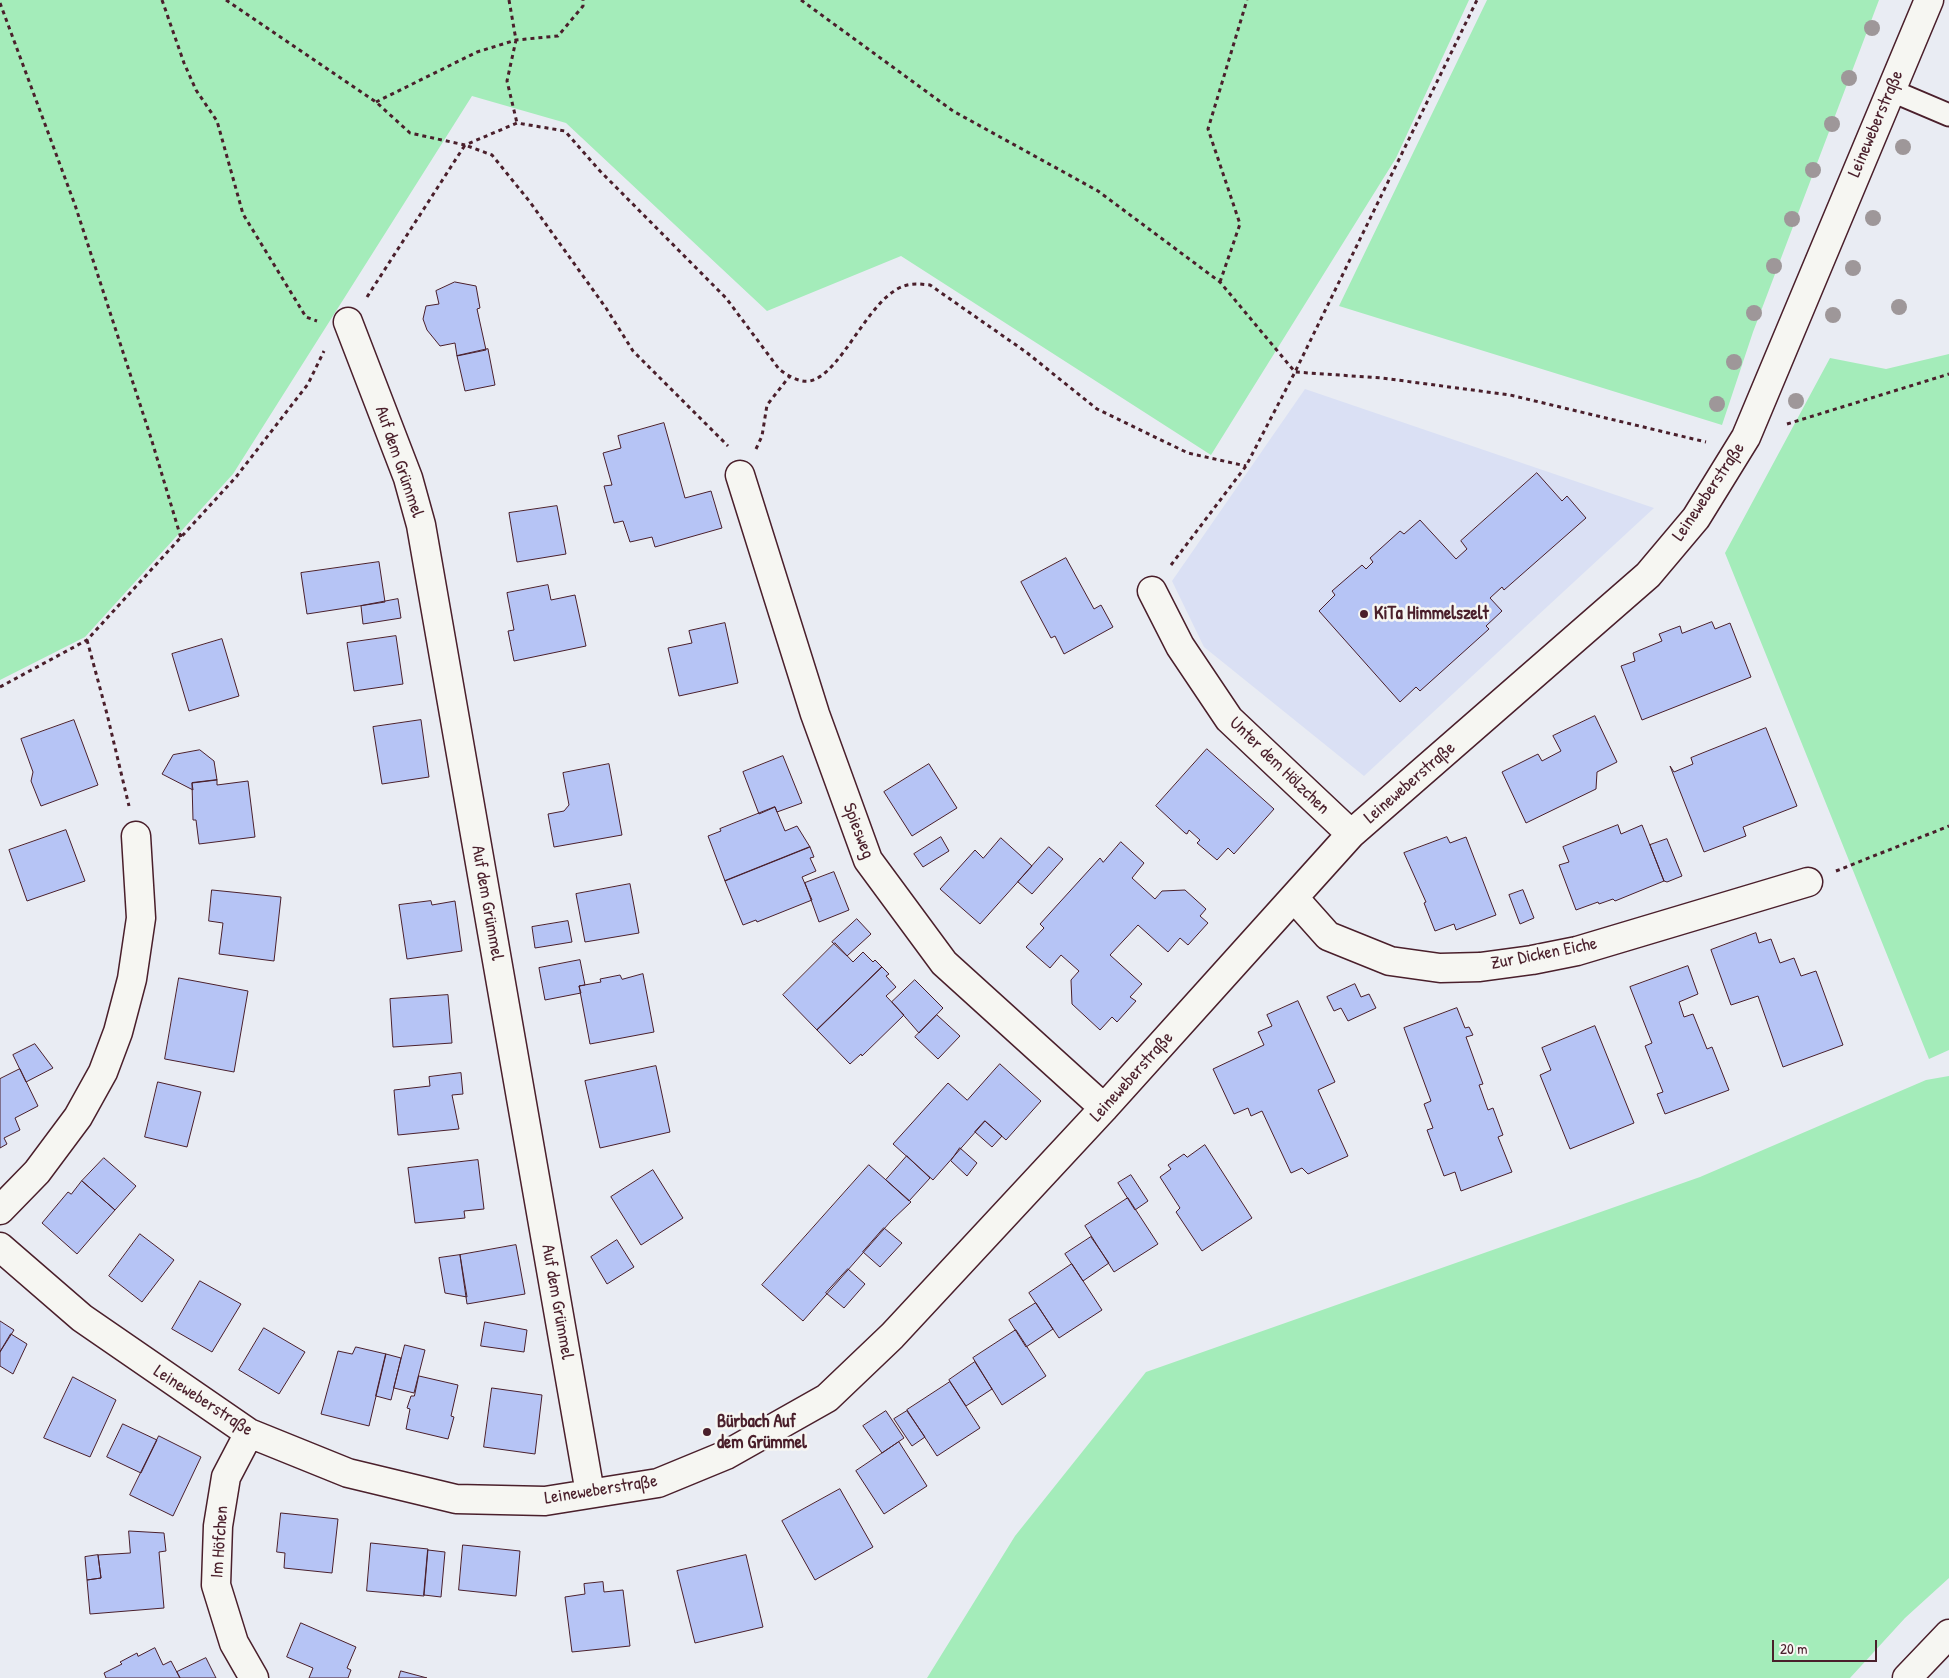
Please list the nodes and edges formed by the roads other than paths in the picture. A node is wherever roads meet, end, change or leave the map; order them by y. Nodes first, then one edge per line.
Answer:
1 (1929, 0) edge
2 (1890, 90) junction
3 (1949, 115) edge
4 (344, 326) road end
5 (740, 475) road end
6 (1152, 591) road end
7 (1351, 834) junction
8 (136, 836) road end
9 (1808, 882) road end
10 (1295, 898) junction
11 (1104, 1108) junction
12 (0, 1210) edge
13 (0, 1247) edge
14 (249, 1433) junction
15 (590, 1494) junction
16 (1949, 1634) edge
17 (254, 1678) edge
18 (1907, 1678) edge

1 - 2 street, Leineweberstraße
2 - 3 lane
2 - 7 street, Leineweberstraße
4 - 15 street, Auf dem Grümmel
5 - 11 street, Spiesweg
6 - 7 street, Unter dem Hölzchen
7 - 10 street, Leineweberstraße
8 - 12 street
9 - 10 street, Zur Dicken Eiche
10 - 11 street, Leineweberstraße
11 - 15 street, Leineweberstraße
13 - 14 street, Leineweberstraße
14 - 15 street, Leineweberstraße
14 - 17 street, Im Höfchen
16 - 18 street

